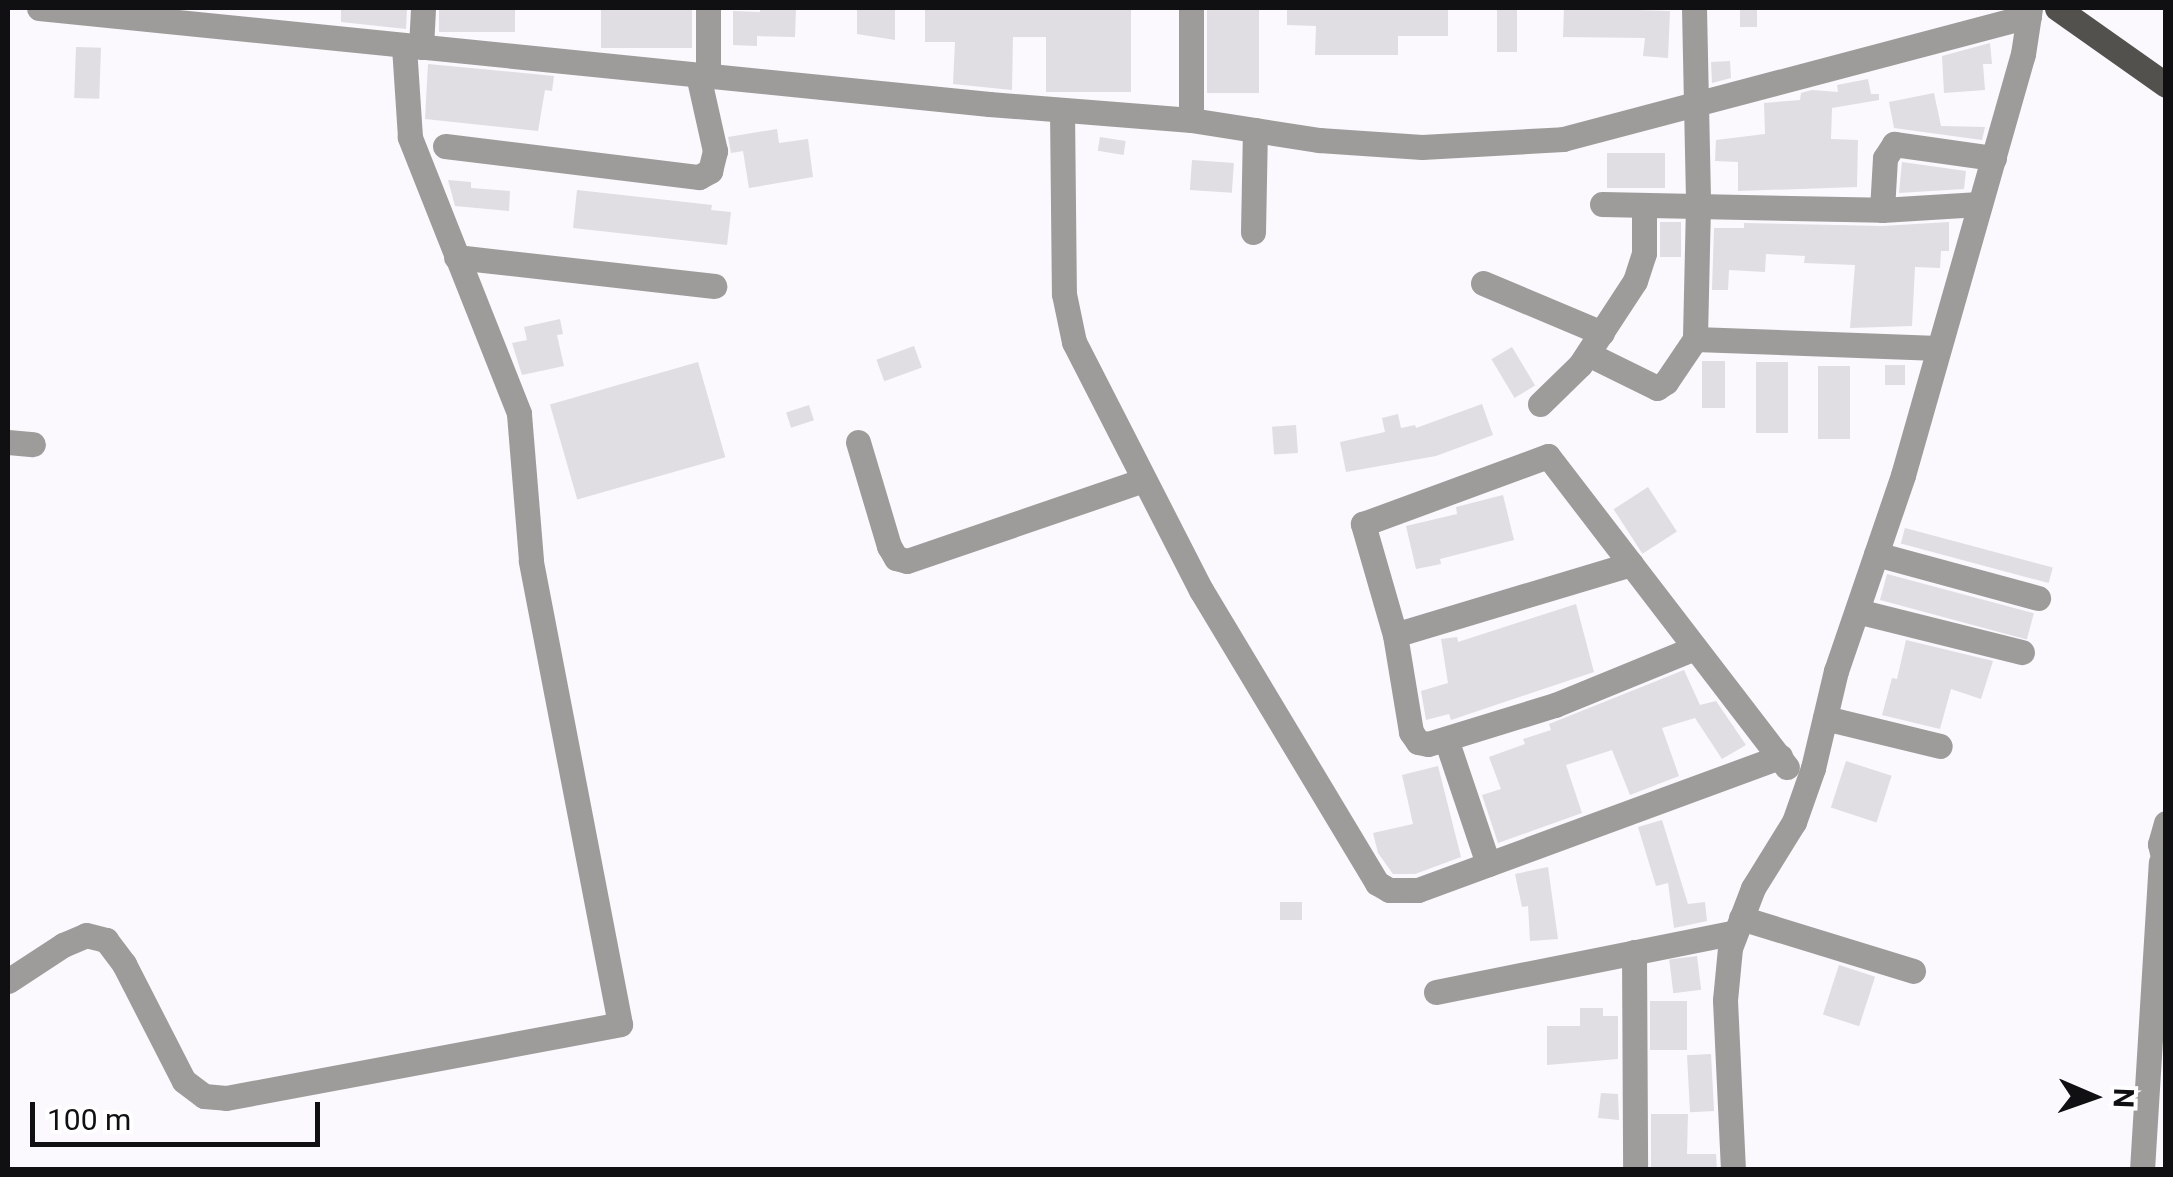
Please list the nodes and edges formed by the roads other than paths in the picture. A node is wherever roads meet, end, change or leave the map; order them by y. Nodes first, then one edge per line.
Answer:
1 (39, 8) edge
2 (423, 8) edge
3 (708, 8) edge
4 (1191, 8) edge
5 (1694, 8) edge
6 (2057, 8) edge
7 (2030, 12) edge
8 (412, 46) junction
9 (703, 76) junction
10 (2166, 84) edge
11 (1695, 106) junction
12 (1062, 110) junction
13 (1191, 120) junction
14 (1255, 130) junction
15 (445, 146) dead end
16 (1994, 158) junction
17 (1602, 204) dead end
18 (1979, 204) junction
19 (1644, 205) junction
20 (1698, 205) junction
21 (1882, 210) junction
22 (1253, 232) dead end
23 (456, 256) junction
24 (1483, 283) dead end
25 (714, 286) dead end
26 (1694, 339) junction
27 (1595, 343) junction
28 (1938, 348) junction
29 (1540, 404) dead end
30 (858, 442) dead end
31 (1144, 480) junction
32 (1876, 554) junction
33 (1631, 564) junction
34 (2038, 598) dead end
35 (1857, 611) junction
36 (1395, 635) junction
37 (1695, 648) junction
38 (2022, 652) dead end
39 (1825, 718) junction
40 (1446, 739) junction
41 (1940, 746) dead end
42 (1780, 758) junction
43 (1806, 791) junction
44 (2166, 823) edge
45 (1488, 864) junction
46 (2163, 866) edge
47 (1738, 924) junction
48 (1634, 952) junction
49 (1913, 971) dead end
50 (8, 982) edge
51 (1436, 992) dead end
52 (1740, 1166) edge
53 (1634, 1170) edge
54 (2142, 1170) edge

1 - 8 street
2 - 8 street
3 - 9 street
4 - 13 street
5 - 11 street
6 - 10 main road
7 - 11 street
7 - 16 street
8 - 9 street
8 - 23 street
9 - 12 street
9 - 15 street
11 - 14 street
11 - 20 street
12 - 13 street
12 - 31 street
13 - 14 street
14 - 22 street
16 - 18 street
16 - 21 street
17 - 19 street
18 - 21 street
18 - 28 street
19 - 20 street
19 - 27 street
20 - 21 street
20 - 26 street
23 - 25 street
23 - 50 street
24 - 27 street
26 - 27 street
26 - 28 street
27 - 29 street
28 - 32 street
30 - 31 street
31 - 45 street
32 - 34 street
32 - 35 street
33 - 36 street
33 - 36 street
33 - 37 street
35 - 38 street
35 - 39 street
36 - 40 street
37 - 40 street
37 - 42 street
39 - 41 street
39 - 43 street
40 - 45 street
42 - 43 street
42 - 45 street
43 - 47 street
44 - 46 street
46 - 54 street
47 - 48 street
47 - 49 street
47 - 52 street
48 - 51 street
48 - 53 street

